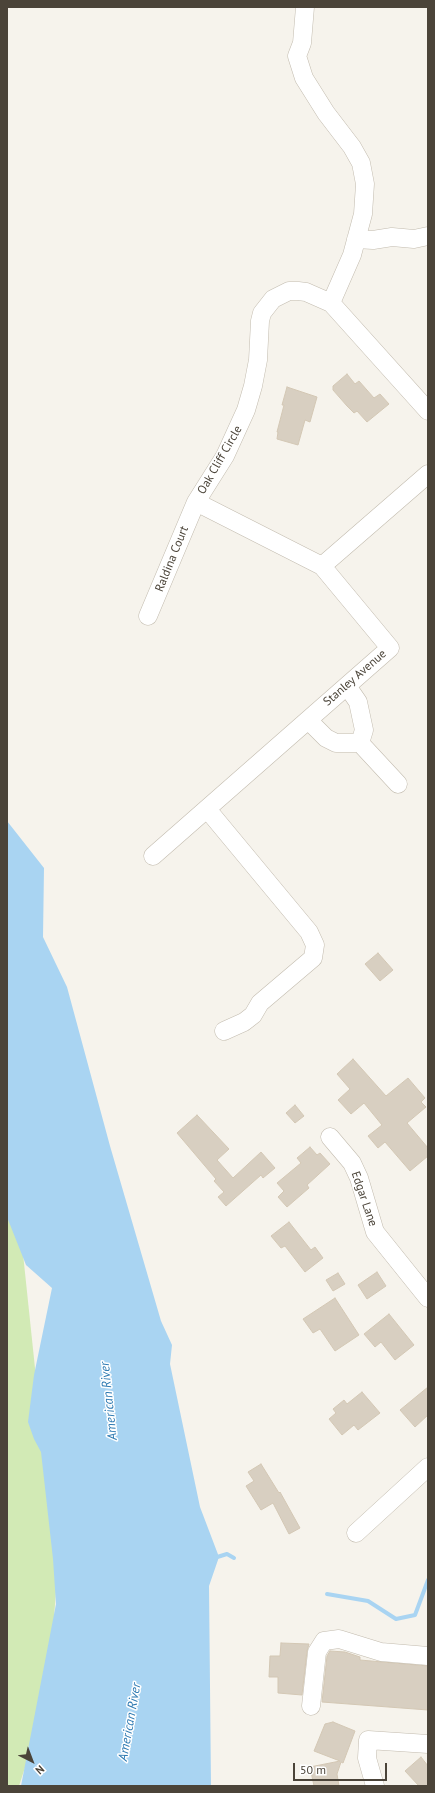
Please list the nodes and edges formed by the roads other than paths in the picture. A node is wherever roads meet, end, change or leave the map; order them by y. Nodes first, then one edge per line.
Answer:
1 (305, 7) edge
2 (428, 236) edge
3 (356, 239) junction
4 (331, 303) junction
5 (428, 411) edge
6 (428, 474) edge
7 (196, 502) junction
8 (322, 566) junction
9 (148, 616) dead end
10 (347, 686) junction
11 (308, 720) junction
12 (360, 743) junction
13 (398, 784) dead end
14 (207, 809) junction
15 (153, 856) dead end
16 (224, 1032) dead end
17 (330, 1137) dead end
18 (428, 1298) edge
19 (428, 1467) edge
20 (356, 1533) dead end
21 (428, 1656) edge
22 (311, 1706) dead end
23 (428, 1744) edge
24 (375, 1786) edge

1 - 3 street
2 - 3 street
3 - 4 street
4 - 5 street, Oak Cliff Circle
4 - 7 street, Oak Cliff Circle
6 - 8 street
7 - 8 street, Oak Cliff Circle
7 - 9 street, Raldina Court
8 - 10 street, Stanley Avenue
10 - 11 street, Stanley Avenue
10 - 12 street
11 - 12 street
11 - 14 street, Stanley Avenue
12 - 13 street
14 - 15 street, Stanley Avenue
14 - 16 street
17 - 18 street, Edgar Lane
19 - 20 street
21 - 22 street
23 - 24 street

